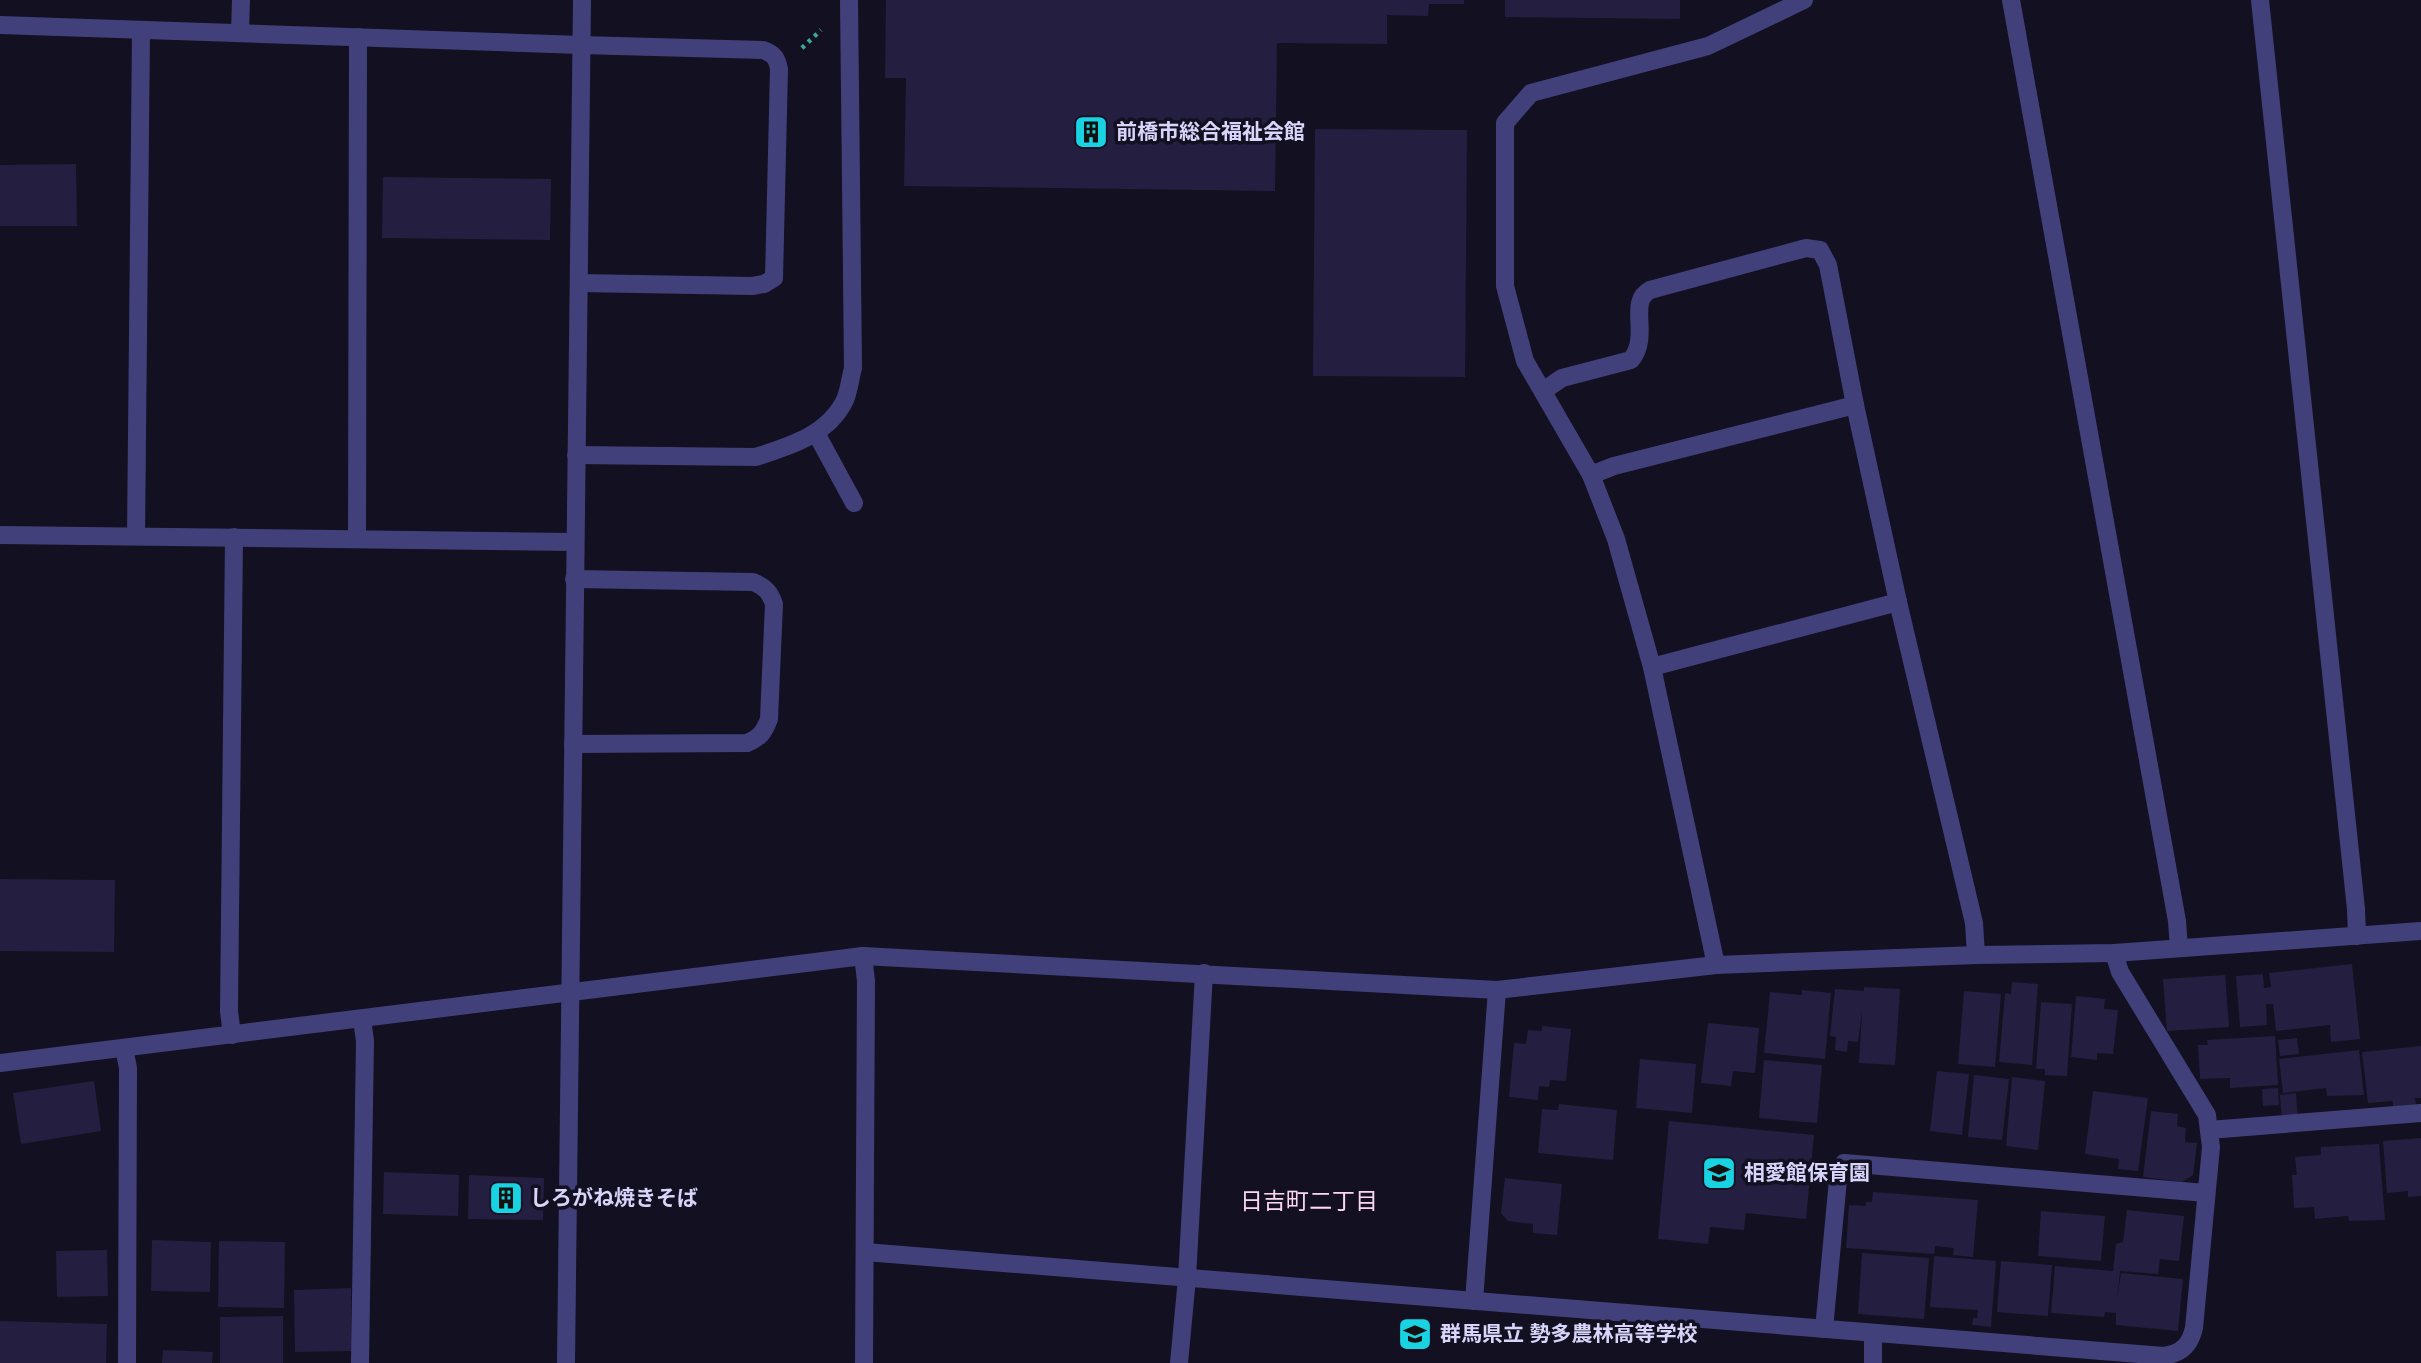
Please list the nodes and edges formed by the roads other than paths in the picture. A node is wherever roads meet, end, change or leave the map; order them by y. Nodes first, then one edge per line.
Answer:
1 (241, 0) edge
2 (582, 0) edge
3 (849, 0) edge
4 (1804, 0) edge
5 (2011, 0) edge
6 (2260, 0) edge
7 (0, 25) edge
8 (141, 30) junction
9 (240, 32) junction
10 (358, 37) junction
11 (581, 45) junction
12 (579, 283) junction
13 (1543, 391) junction
14 (1855, 405) junction
15 (816, 433) junction
16 (576, 455) junction
17 (1591, 475) junction
18 (854, 502) dead end
19 (0, 535) edge
20 (136, 536) junction
21 (234, 537) junction
22 (357, 538) junction
23 (575, 542) junction
24 (574, 579) junction
25 (1898, 602) junction
26 (1652, 667) junction
27 (573, 744) junction
28 (2421, 930) edge
29 (2357, 936) junction
30 (2179, 948) junction
31 (2114, 953) junction
32 (1976, 955) junction
33 (863, 956) junction
34 (1716, 965) junction
35 (1204, 973) junction
36 (1497, 990) junction
37 (571, 993) junction
38 (362, 1019) junction
39 (232, 1035) junction
40 (124, 1048) junction
41 (0, 1063) edge
42 (2421, 1113) edge
43 (2209, 1130) junction
44 (2206, 1193) junction
45 (865, 1252) junction
46 (1187, 1278) junction
47 (1474, 1301) junction
48 (1824, 1329) junction
49 (1873, 1333) junction
50 (127, 1363) edge
51 (360, 1363) edge
52 (566, 1363) edge
53 (864, 1363) edge
54 (1179, 1363) edge
55 (1873, 1363) edge

1 - 9 street
2 - 11 street
3 - 15 street
4 - 13 street
5 - 30 street
6 - 29 street
7 - 8 street
8 - 9 street
8 - 20 street
9 - 10 street
10 - 11 street
10 - 22 street
11 - 12 street
11 - 12 street
12 - 16 street
13 - 14 street
13 - 17 street
14 - 17 street
14 - 25 street
15 - 16 street
15 - 18 street
16 - 23 street
17 - 26 street
19 - 20 street
20 - 21 street
21 - 22 street
21 - 39 street
22 - 23 street
23 - 24 street
24 - 27 street
24 - 27 street
25 - 26 street
25 - 32 street
26 - 34 street
27 - 37 street
28 - 29 street
29 - 30 street
30 - 31 street
31 - 32 street
31 - 43 street
32 - 34 street
33 - 35 street
33 - 37 street
33 - 45 street
34 - 36 street
35 - 36 street
35 - 46 street
36 - 47 street
37 - 38 street
37 - 52 street
38 - 39 street
38 - 51 street
39 - 40 street
40 - 41 street
40 - 50 street
42 - 43 street
43 - 44 street
44 - 48 street
44 - 49 street
45 - 46 street
45 - 53 street
46 - 47 street
46 - 54 street
47 - 48 street
48 - 49 street
49 - 55 street

